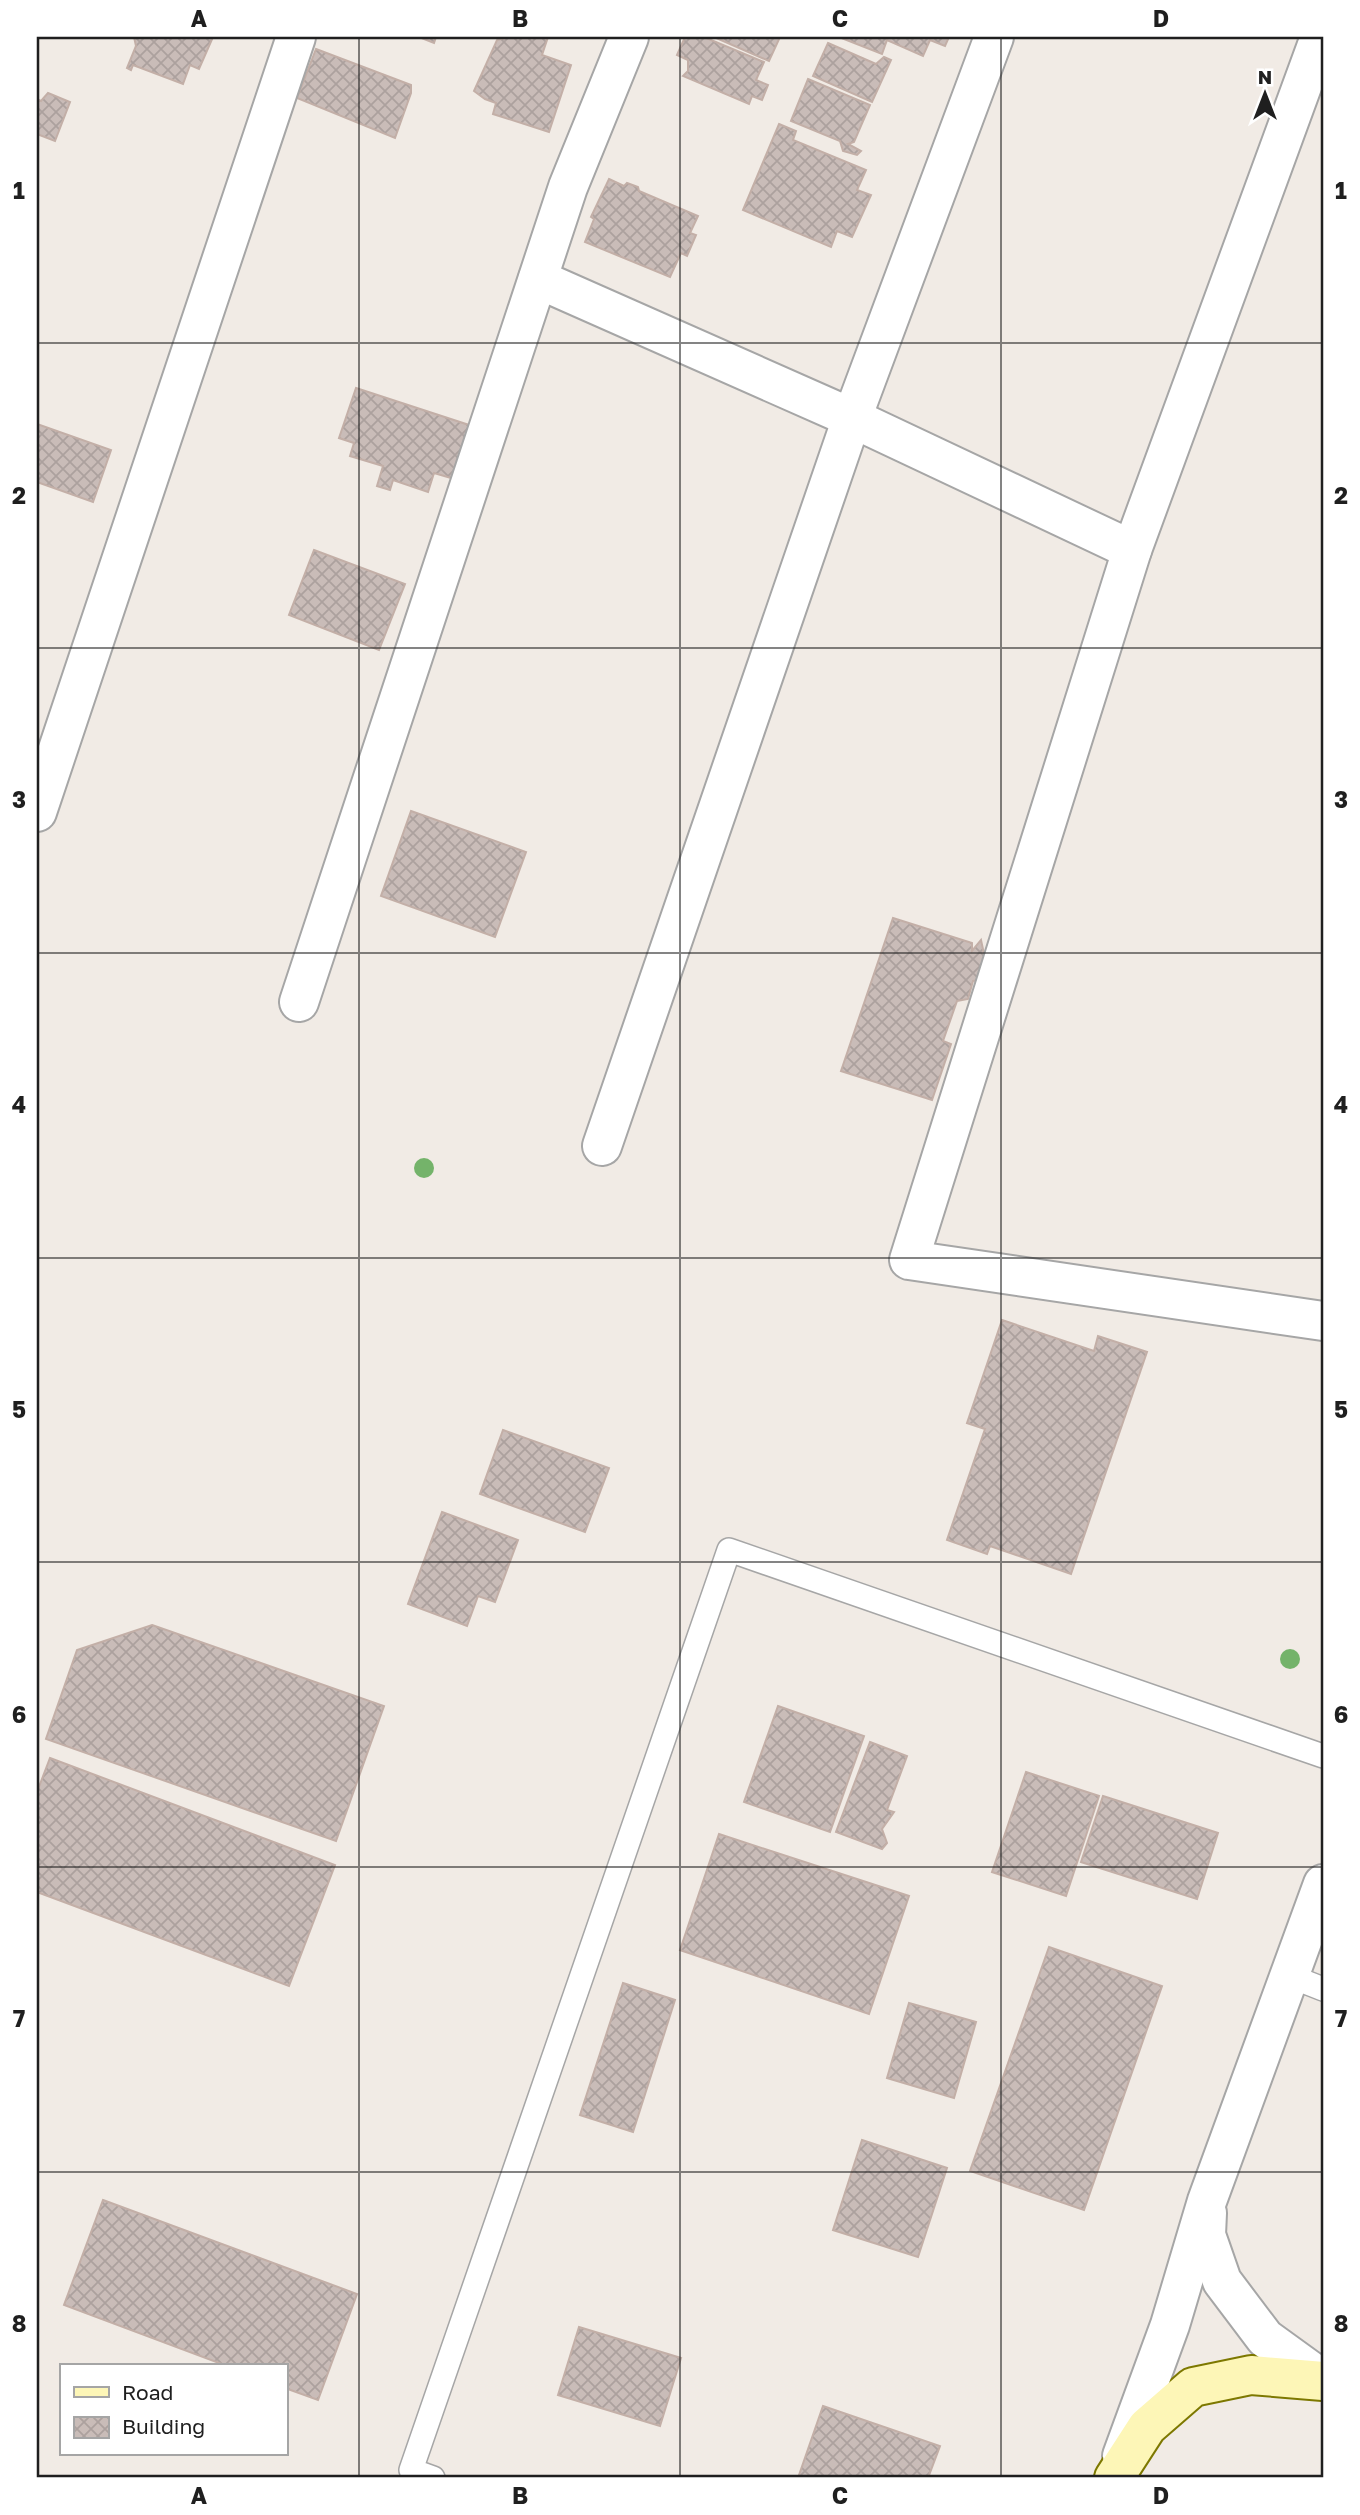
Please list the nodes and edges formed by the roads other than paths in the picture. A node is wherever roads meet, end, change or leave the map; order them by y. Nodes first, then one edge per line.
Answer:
1 (296, 37) edge
2 (629, 37) edge
3 (994, 37) edge
4 (1320, 37) edge
5 (538, 279) junction
6 (852, 418) junction
7 (1132, 550) junction
8 (37, 812) edge
9 (299, 1002) dead end
10 (602, 1146) dead end
11 (1323, 1321) edge
12 (1323, 1756) edge
13 (1323, 1884) edge
14 (1306, 1982) edge
15 (1207, 2201) junction
16 (1323, 2381) edge
17 (433, 2478) edge
18 (1114, 2478) edge

1 - 8 street
2 - 5 street
3 - 6 street
4 - 7 street
5 - 6 street
5 - 9 street
6 - 7 street
6 - 10 street
7 - 11 street
12 - 17 lane
13 - 14 street
14 - 15 street
15 - 16 street
15 - 18 street
16 - 18 street

